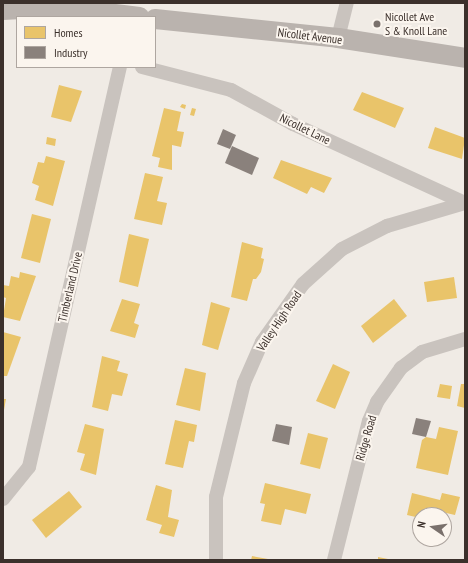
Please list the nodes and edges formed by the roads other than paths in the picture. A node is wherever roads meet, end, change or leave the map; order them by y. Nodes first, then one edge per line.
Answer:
1 (347, 3) edge
2 (54, 5) edge
3 (3, 10) edge
4 (127, 16) edge
5 (156, 19) edge
6 (338, 38) junction
7 (465, 58) edge
8 (120, 68) edge
9 (146, 68) edge
10 (465, 203) edge
11 (465, 339) edge
12 (3, 499) edge
13 (216, 560) edge
14 (334, 560) edge

1 - 6 street
2 - 3 main road
2 - 4 main road
5 - 6 main road, Nicollet Avenue
6 - 7 main road, Nicollet Avenue
8 - 12 street, Timberland Drive
9 - 10 street, Nicollet Lane
10 - 13 street, Valley High Road
11 - 14 street, Ridge Road

